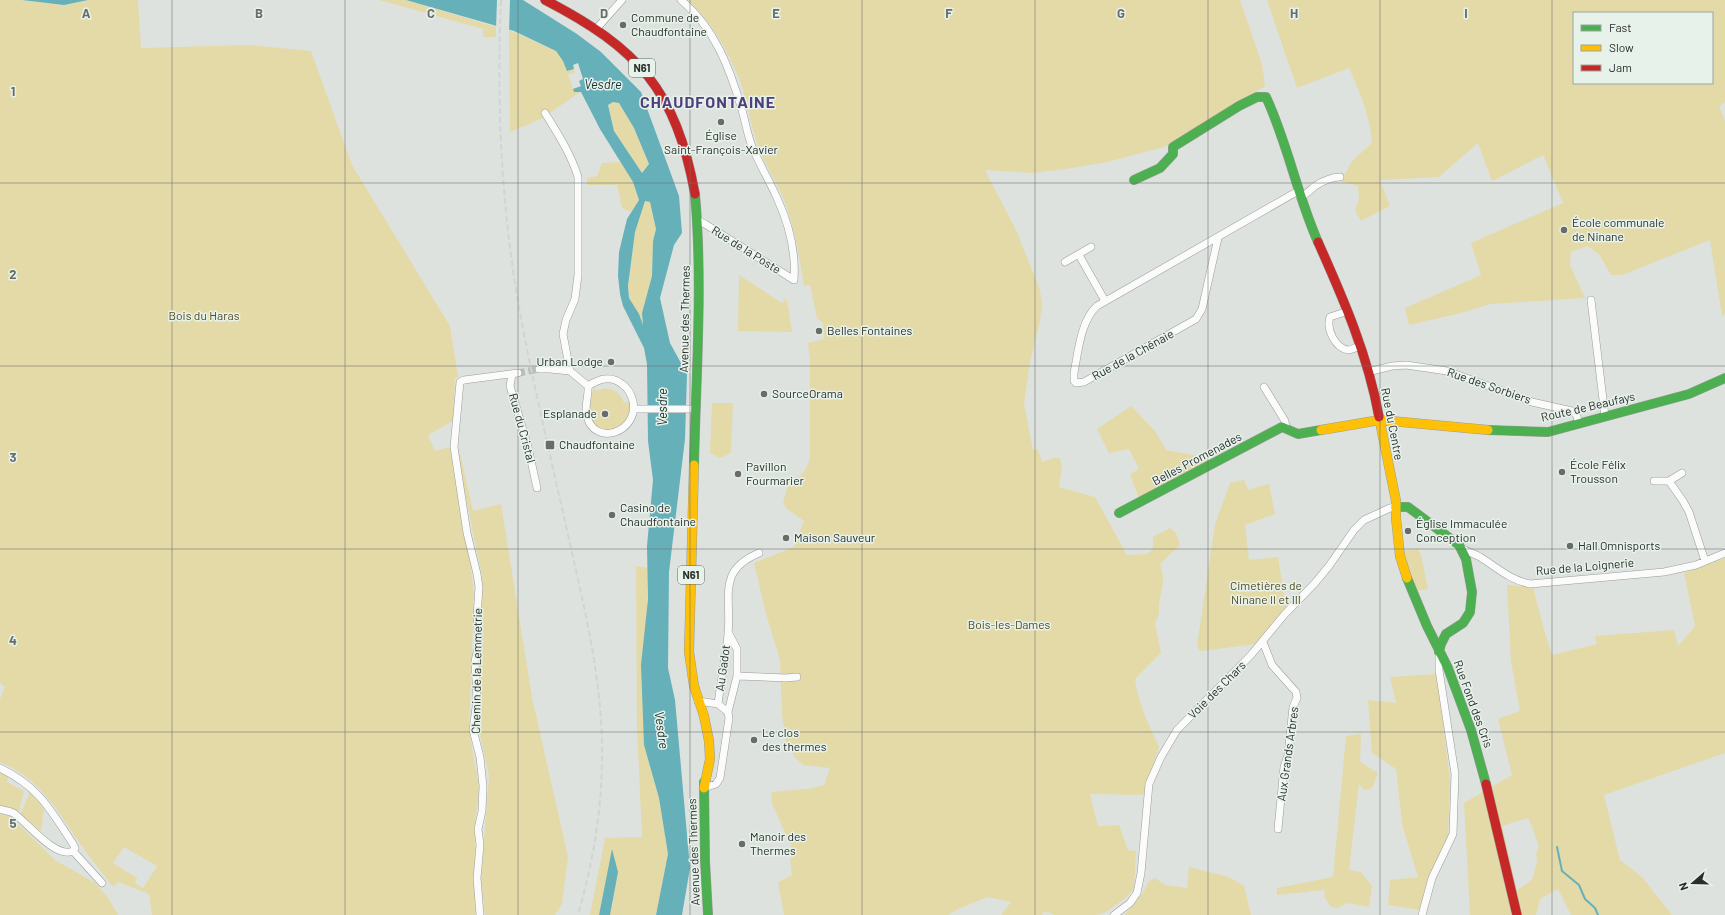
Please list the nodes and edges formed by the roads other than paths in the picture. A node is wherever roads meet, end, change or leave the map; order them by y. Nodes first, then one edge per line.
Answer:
1 (545, 0) edge
2 (622, 0) edge
3 (681, 0) edge
4 (597, 28) junction
5 (545, 113) dead end
6 (1340, 177) dead end
7 (1134, 180) dead end
8 (1299, 194) junction
9 (697, 220) junction
10 (1218, 238) junction
11 (1091, 247) dead end
12 (1079, 255) junction
13 (1065, 262) dead end
14 (1591, 300) dead end
15 (1105, 301) junction
16 (1348, 311) junction
17 (1360, 346) junction
18 (538, 369) tunnel mouth
19 (570, 371) junction
20 (1368, 372) junction
21 (515, 374) joint
22 (1725, 378) edge
23 (588, 386) junction
24 (1264, 387) dead end
25 (634, 408) junction
26 (696, 409) junction
27 (1605, 416) junction
28 (1380, 420) junction
29 (1579, 423) junction
30 (1286, 428) junction
31 (1682, 473) dead end
32 (1654, 481) dead end
33 (1669, 482) junction
34 (537, 488) dead end
35 (1396, 507) junction
36 (1119, 513) dead end
37 (1463, 549) junction
38 (1725, 553) edge
39 (759, 554) dead end
40 (1479, 556) junction
41 (1705, 561) junction
42 (1468, 567) junction
43 (1427, 626) junction
44 (728, 632) junction
45 (1448, 632) junction
46 (1263, 642) junction
47 (1439, 652) junction
48 (736, 676) junction
49 (797, 677) dead end
50 (698, 702) junction
51 (718, 704) junction
52 (728, 712) junction
53 (0, 768) edge
54 (704, 788) junction
55 (0, 809) edge
56 (1278, 829) dead end
57 (73, 851) junction
58 (102, 883) dead end
59 (480, 915) edge
60 (708, 915) edge
61 (1114, 915) edge
62 (1422, 915) edge
63 (1517, 915) edge

1 - 4 street, Avenue des Thermes / N61
2 - 4 street
3 - 9 street, Rue de la Poste
4 - 9 street, Avenue des Thermes / N61
5 - 19 street
6 - 8 street, Rue de la Chênaie
7 - 8 street, Rue du Centre
8 - 10 street, Rue de la Chênaie
8 - 16 street, Rue du Centre
9 - 26 street, Avenue des Thermes / N61
10 - 15 street, Rue de la Chênaie
10 - 15 street, Rue de la Chênaie
11 - 12 street
12 - 13 street
12 - 15 street
14 - 27 street
16 - 17 street, Rue du Centre
16 - 17 street
17 - 20 street, Rue du Centre
18 - 19 street
19 - 23 street
20 - 28 street, Rue du Centre
20 - 29 street, Rue des Sorbiers
21 - 34 street, Rue du Cristal
21 - 59 street, Chemin de la Lemmetrie
22 - 27 street, Route de Beaufays
23 - 25 street
23 - 25 street
24 - 30 street
25 - 26 street
26 - 50 street, Avenue des Thermes / N61
27 - 29 street, Route de Beaufays
28 - 29 street, Route de Beaufays
28 - 30 street
28 - 35 street, Rue du Centre
30 - 36 street, Belles Promenades
31 - 33 street
32 - 33 street
33 - 41 street
35 - 37 street, Rue de la Loignerie
35 - 43 street, Rue Fond des Cris
35 - 46 street, Voie des Chars
37 - 40 street, Rue de la Loignerie
37 - 42 street
38 - 41 street, Rue de la Loignerie
39 - 44 street, Au Gadot
40 - 41 street, Rue de la Loignerie
40 - 42 street
42 - 45 street
43 - 45 street
43 - 47 street, Rue Fond des Cris
44 - 48 street, Au Gadot
44 - 51 street, Au Gadot
45 - 47 street
46 - 56 street, Aux Grands Arbres
46 - 61 street, Voie des Chars
47 - 62 street
47 - 63 street, Rue Fond des Cris
48 - 49 street
48 - 52 street, Au Gadot
50 - 51 street
50 - 54 street, Avenue des Thermes / N61
51 - 52 street
52 - 54 street, Avenue des Thermes
53 - 57 street
54 - 60 street, Avenue des Thermes / N61
55 - 57 street
57 - 58 street

